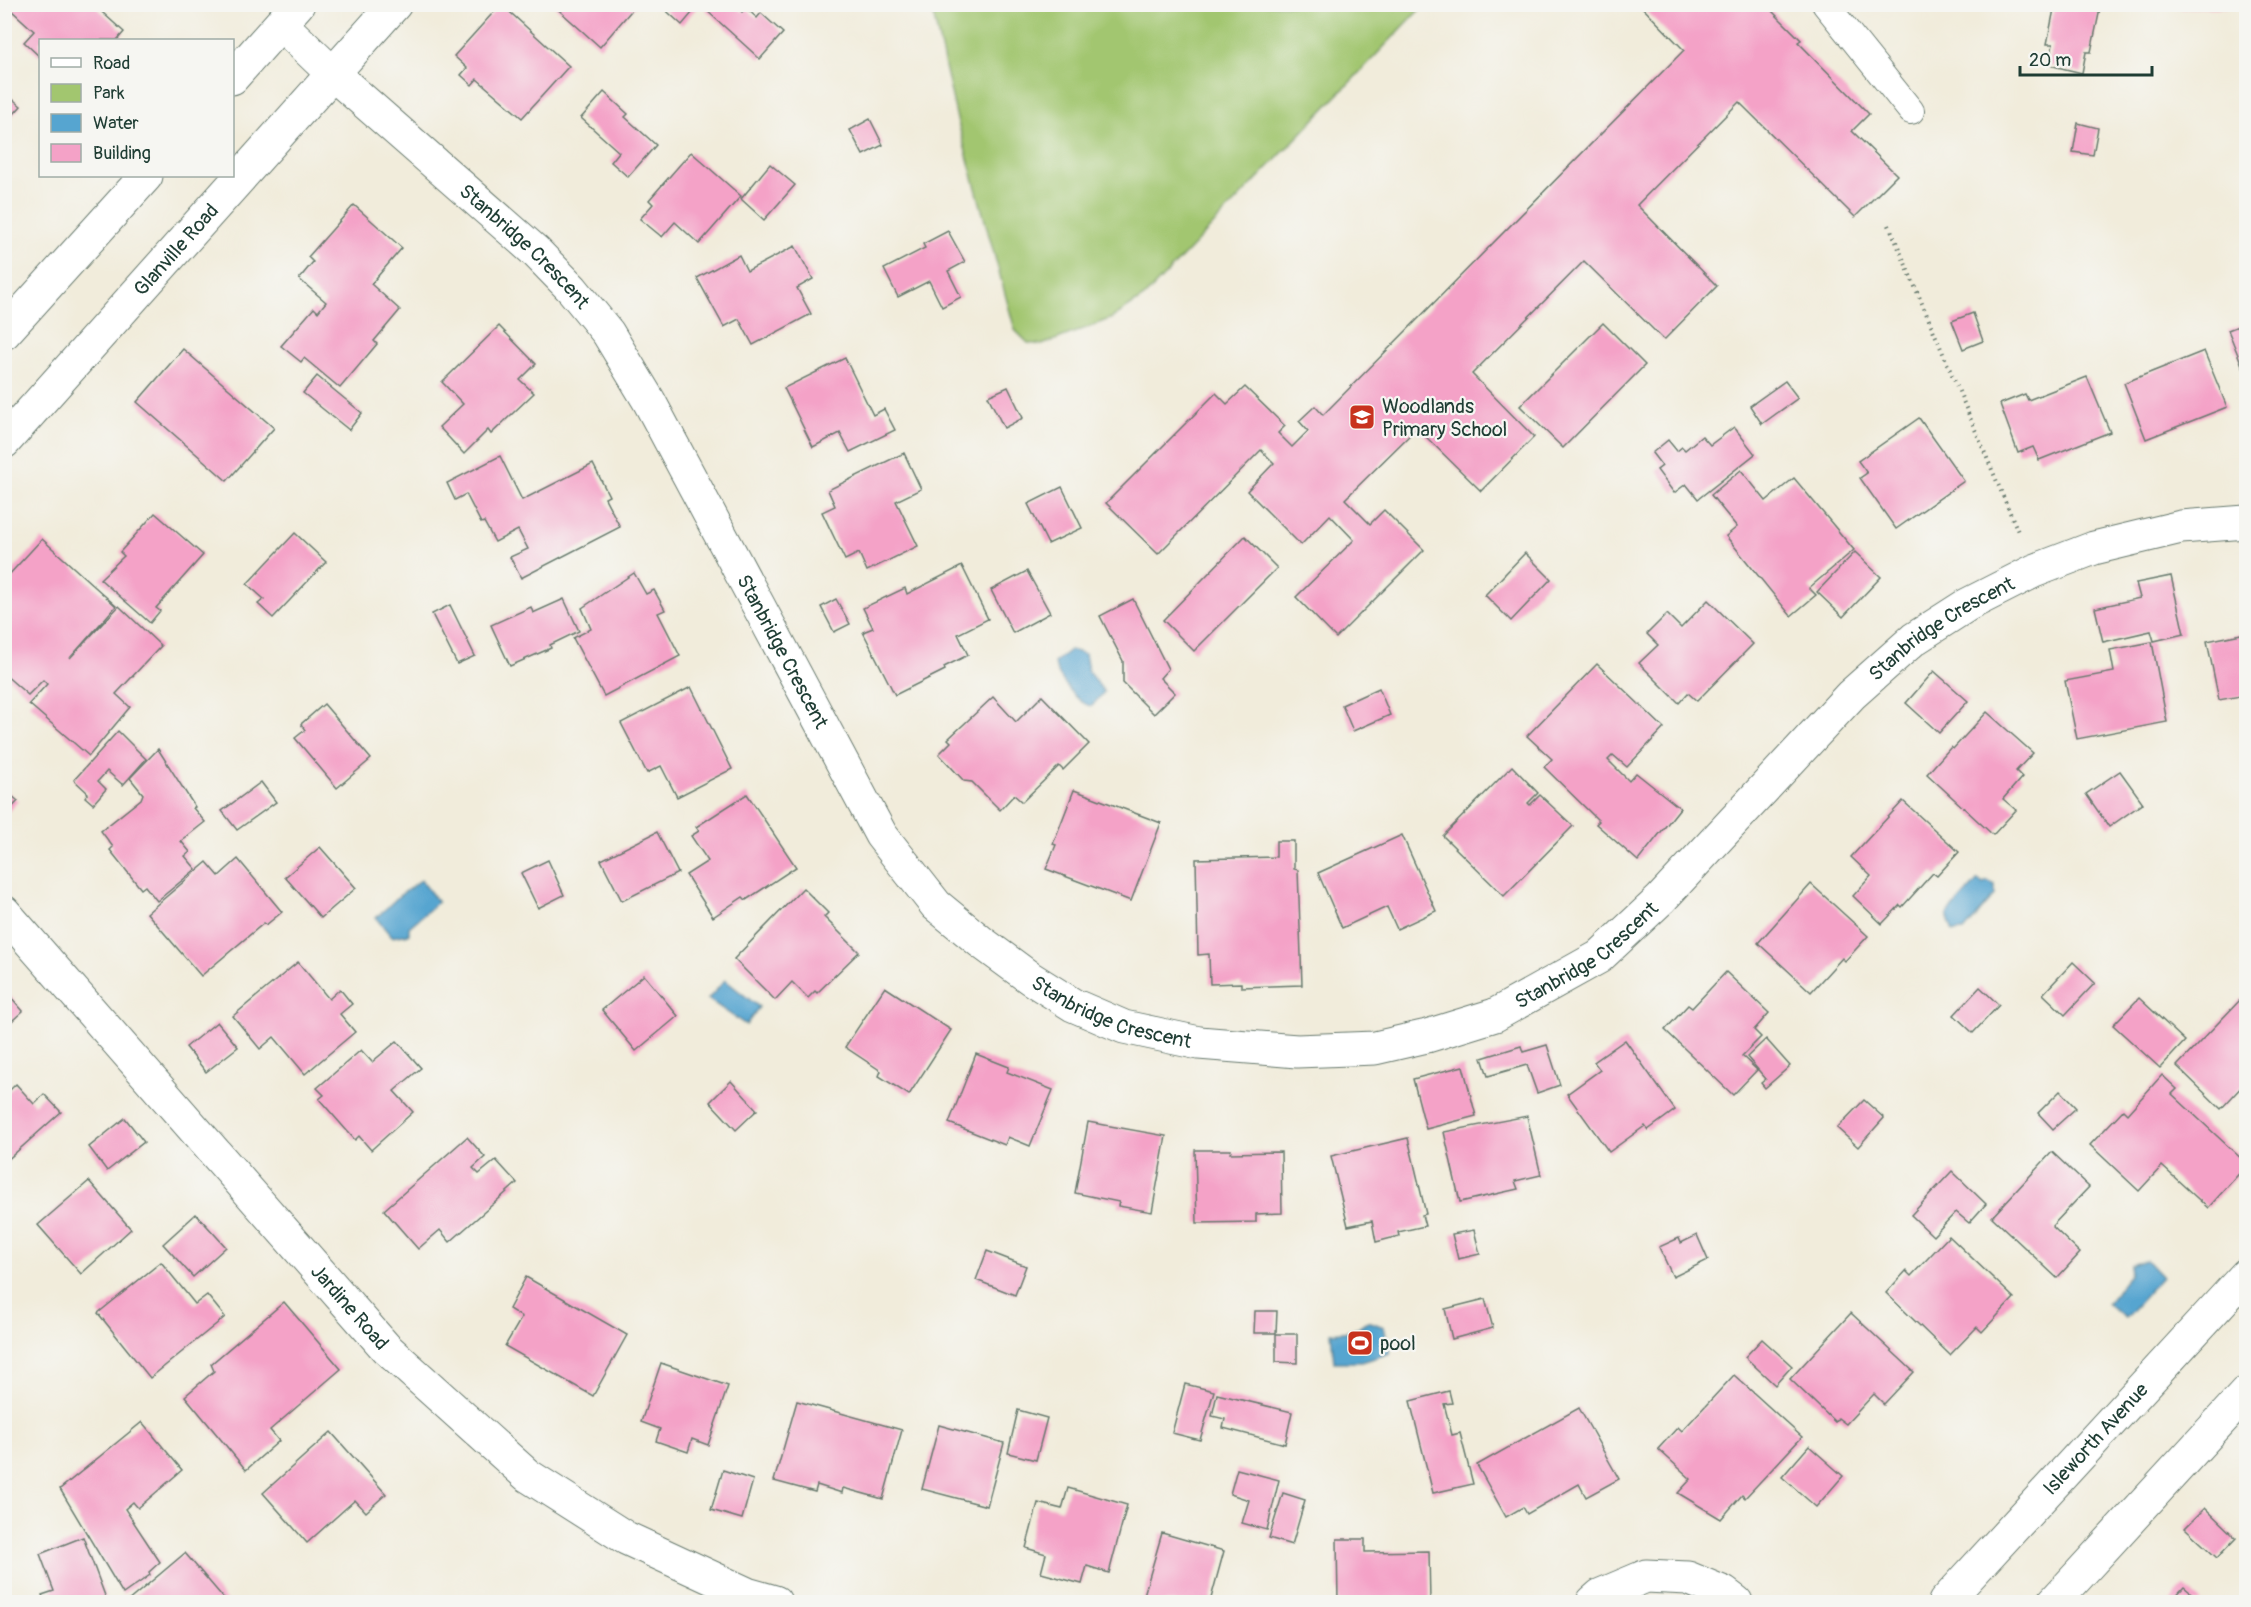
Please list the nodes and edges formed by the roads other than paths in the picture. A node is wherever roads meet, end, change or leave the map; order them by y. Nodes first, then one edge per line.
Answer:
1 (395, 4) edge
2 (1825, 4) edge
3 (290, 14) edge
4 (333, 74) junction
5 (234, 76) edge
6 (1911, 111) dead end
7 (145, 177) edge
8 (4, 333) edge
9 (4, 442) edge
10 (2247, 522) edge
11 (4, 912) edge
12 (2247, 1275) edge
13 (2247, 1393) edge
14 (775, 1602) edge
15 (1593, 1602) edge
16 (1736, 1602) edge
17 (1945, 1602) edge
18 (2054, 1602) edge

1 - 4 street, Glanville Road
2 - 6 lane
3 - 4 street, Stanbridge Crescent
3 - 5 street
4 - 9 street, Glanville Road
4 - 10 street, Stanbridge Crescent
7 - 8 street
11 - 14 street, Jardine Road
12 - 17 street, Isleworth Avenue
13 - 18 street
15 - 16 street

